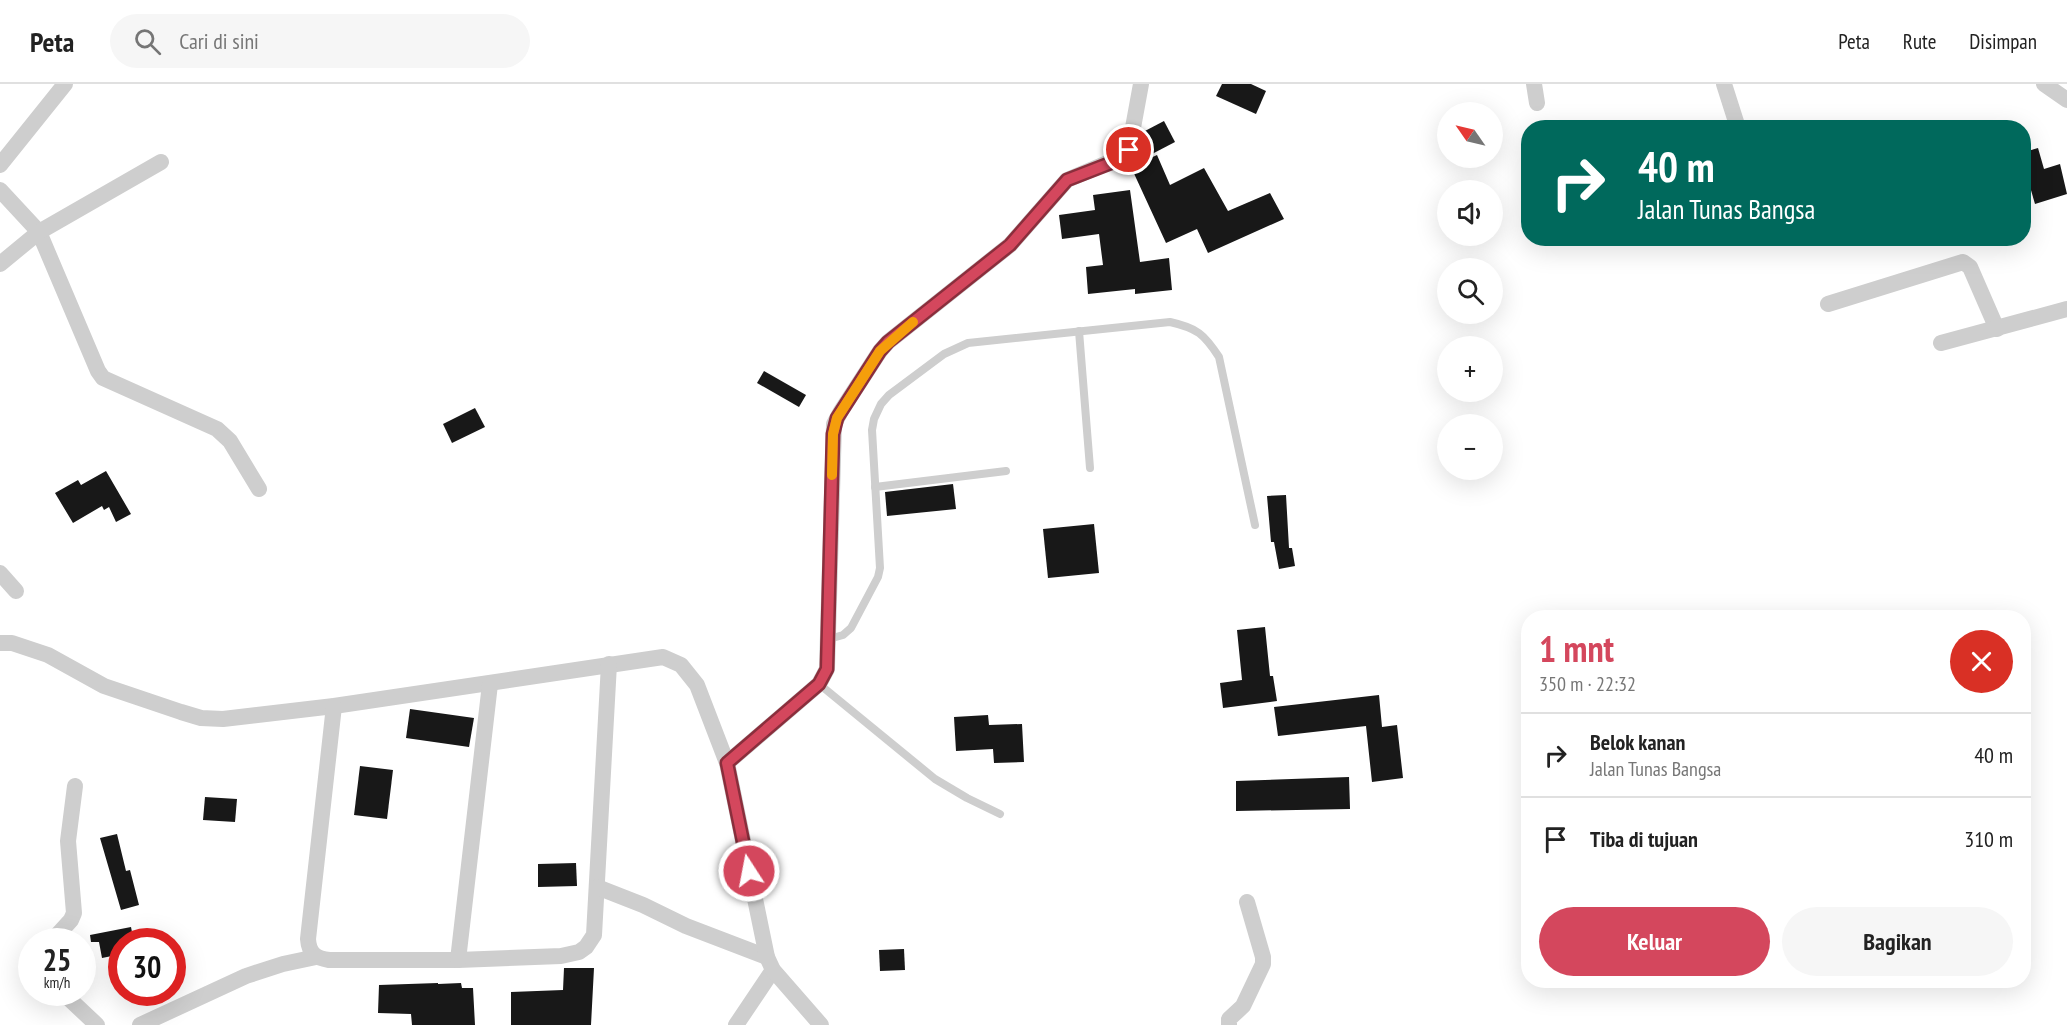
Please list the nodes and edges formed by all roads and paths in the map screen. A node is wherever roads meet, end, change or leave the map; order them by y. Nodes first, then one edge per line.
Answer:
1 (65, 84) edge
2 (1141, 84) edge
3 (1534, 84) edge
4 (1724, 84) edge
5 (2044, 84) edge
6 (2067, 100) edge
7 (1537, 103) dead end
8 (1735, 120) edge
9 (161, 162) dead end
10 (0, 165) edge
11 (0, 190) edge
12 (39, 232) junction
13 (0, 264) edge
14 (1828, 304) dead end
15 (2067, 309) edge
16 (1997, 329) junction
17 (1079, 331) junction
18 (1941, 343) dead end
19 (1090, 468) dead end
20 (1006, 471) dead end
21 (875, 487) junction
22 (258, 489) dead end
23 (1255, 525) dead end
24 (0, 573) edge
25 (16, 591) dead end
26 (829, 639) junction
27 (0, 643) edge
28 (609, 664) junction
29 (490, 684) junction
30 (819, 684) junction
31 (334, 706) junction
32 (727, 763) junction
33 (75, 786) dead end
34 (1000, 814) dead end
35 (597, 887) junction
36 (1247, 902) dead end
37 (64, 928) edge
38 (316, 957) junction
39 (458, 960) junction
40 (770, 964) junction
41 (77, 1006) edge
42 (97, 1025) edge
43 (140, 1025) edge
44 (736, 1025) edge
45 (820, 1025) edge
46 (1229, 1025) edge

1 - 10 street
2 - 26 street
3 - 7 street
4 - 8 street
5 - 6 street
9 - 12 street
11 - 12 street
12 - 13 street
12 - 22 street
14 - 16 street
15 - 16 street
16 - 18 street
17 - 19 lane
17 - 21 lane
17 - 23 lane
20 - 21 lane
21 - 26 lane
24 - 25 street
26 - 30 street
27 - 31 street
28 - 29 street
28 - 32 street
28 - 35 street
29 - 31 street
29 - 39 street
30 - 32 street
30 - 34 lane
31 - 38 street
32 - 40 street
33 - 37 street
35 - 39 street
35 - 40 street
36 - 46 street
38 - 39 street
38 - 43 street
40 - 44 street
40 - 45 street
41 - 42 street

